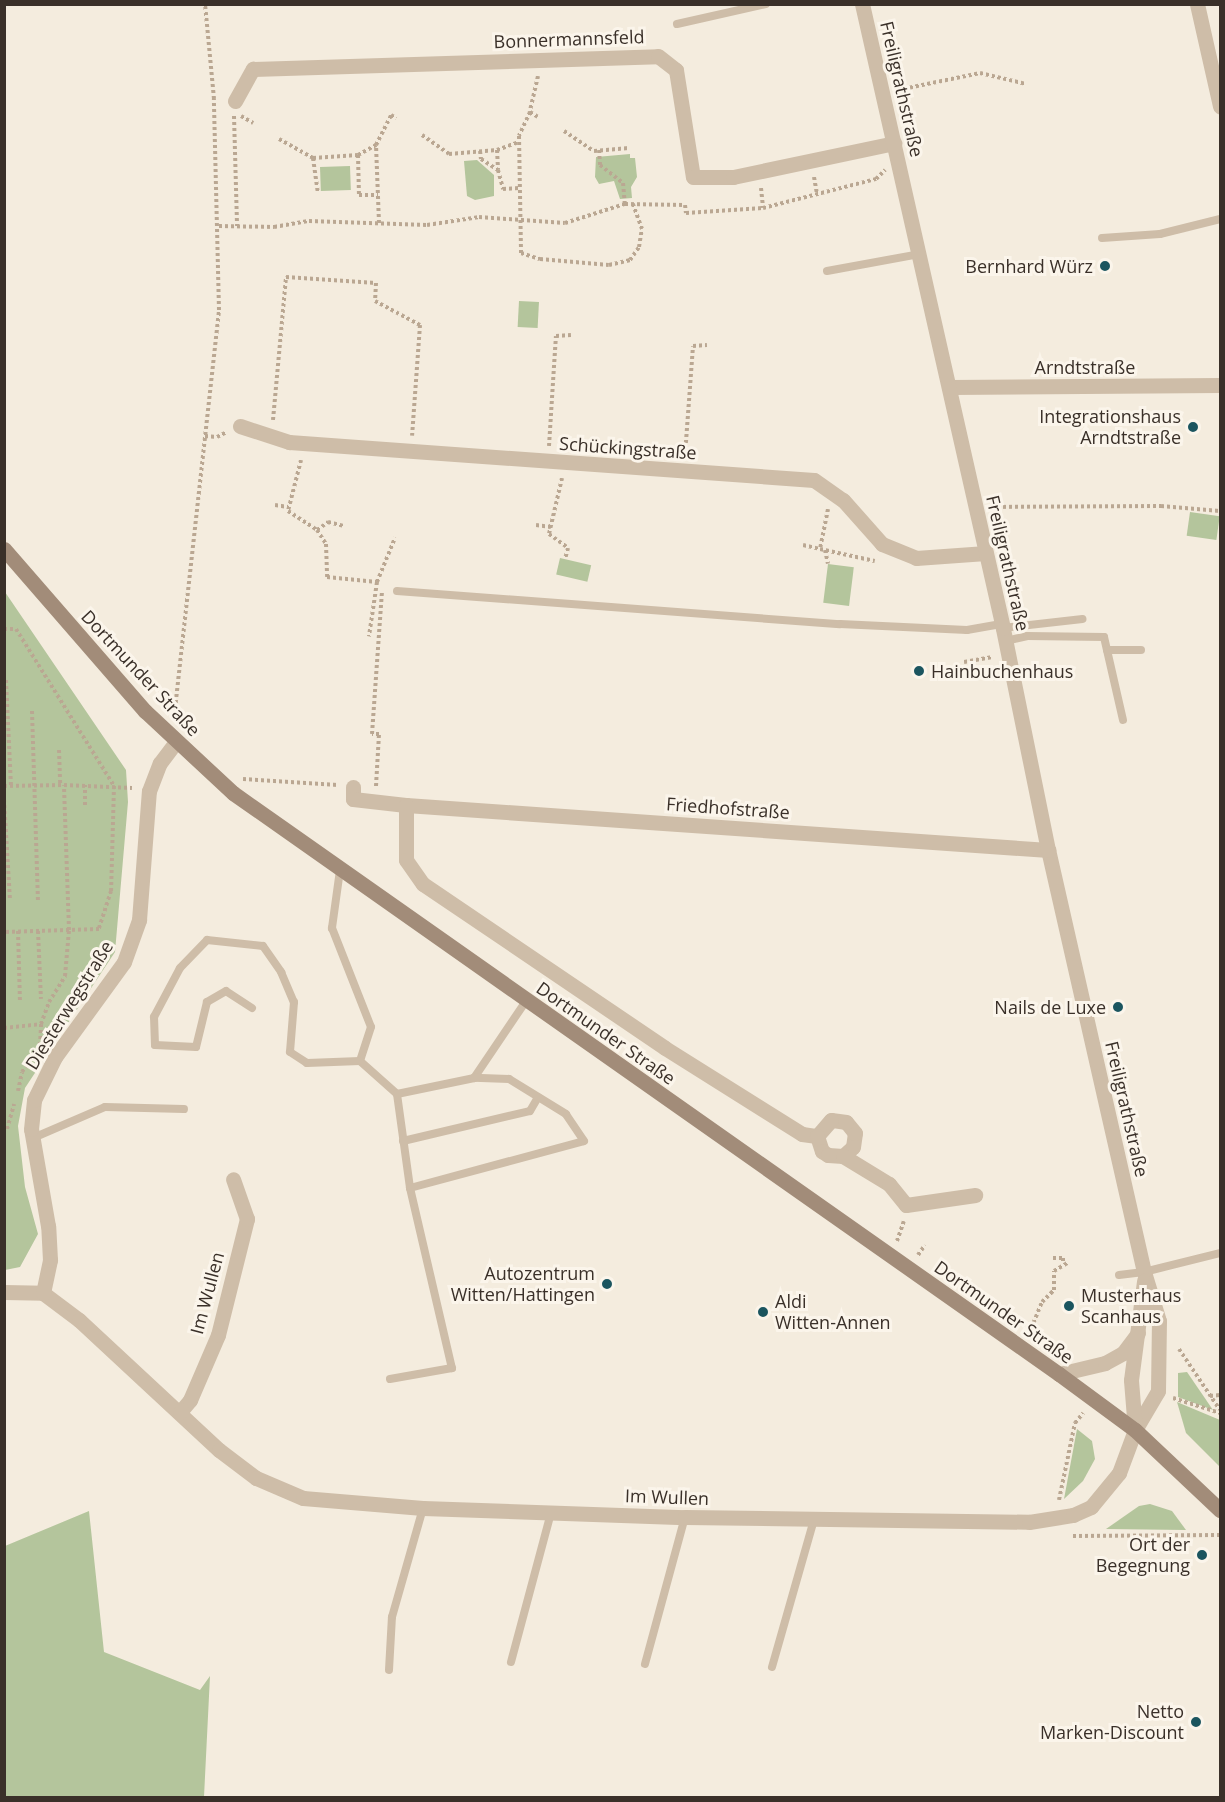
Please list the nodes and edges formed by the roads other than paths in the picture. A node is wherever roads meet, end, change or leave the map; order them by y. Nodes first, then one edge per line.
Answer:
1 (766, 4) edge
2 (862, 4) edge
3 (1197, 4) edge
4 (677, 24) dead end
5 (235, 101) road end
6 (1221, 106) edge
7 (894, 143) junction
8 (1221, 219) edge
9 (1102, 238) dead end
10 (920, 254) junction
11 (827, 271) dead end
12 (1221, 385) edge
13 (950, 387) junction
14 (240, 426) dead end
15 (4, 549) edge
16 (986, 553) junction
17 (397, 591) road end
18 (1082, 619) dead end
19 (1005, 637) junction
20 (1107, 650) junction
21 (1141, 650) dead end
22 (1123, 720) dead end
23 (176, 742) junction
24 (353, 786) road end
25 (406, 805) junction
26 (1048, 850) junction
27 (340, 870) junction
28 (526, 1001) junction
29 (252, 1008) dead end
30 (360, 1061) junction
31 (474, 1078) junction
32 (397, 1094) junction
33 (538, 1097) junction
34 (184, 1109) dead end
35 (817, 1136) junction
36 (33, 1138) junction
37 (404, 1141) junction
38 (843, 1156) junction
39 (233, 1179) dead end
40 (410, 1188) junction
41 (975, 1195) dead end
42 (1221, 1253) edge
43 (1144, 1272) junction
44 (1119, 1275) dead end
45 (4, 1292) edge
46 (43, 1293) junction
47 (1140, 1331) junction
48 (1059, 1374) junction
49 (390, 1379) dead end
50 (180, 1412) junction
51 (1135, 1430) junction
52 (423, 1508) junction
53 (1221, 1510) edge
54 (551, 1513) junction
55 (685, 1518) junction
56 (814, 1520) junction
57 (511, 1662) dead end
58 (645, 1664) dead end
59 (772, 1667) dead end
60 (389, 1670) dead end

1 - 4 lane
2 - 7 street, Freiligrathstraße
3 - 6 street
5 - 7 street, Bonnermannsfeld
7 - 10 street, Freiligrathstraße
8 - 9 lane
10 - 11 lane
10 - 13 street, Freiligrathstraße
12 - 13 street, Arndtstraße
13 - 16 street, Freiligrathstraße
14 - 16 street, Schückingstraße
15 - 23 main road, Dortmunder Straße
16 - 19 street, Freiligrathstraße
17 - 19 lane
18 - 19 lane
19 - 20 lane
19 - 26 street, Freiligrathstraße
20 - 21 lane
20 - 22 lane
23 - 27 main road, Dortmunder Straße
23 - 36 street, Diesterwegstraße
24 - 25 street, Friedhofstraße
25 - 26 street, Friedhofstraße
25 - 35 street
26 - 43 street, Freiligrathstraße
27 - 28 main road, Dortmunder Straße
27 - 30 lane
28 - 31 lane
28 - 48 main road, Dortmunder Straße
29 - 30 lane
30 - 32 lane
31 - 32 lane
31 - 33 lane
32 - 37 lane
33 - 37 lane
33 - 40 lane
34 - 36 lane
35 - 38 street
35 - 38 street
36 - 46 street, Diesterwegstraße
37 - 40 lane
38 - 41 street
39 - 50 street, Im Wullen
40 - 49 lane
42 - 43 lane
43 - 44 lane
43 - 47 street, Freiligrathstraße
43 - 51 street, Freiligrathstraße
45 - 46 street
46 - 50 street, Im Wullen
47 - 48 street
47 - 51 street, Freiligrathstraße
48 - 51 main road, Dortmunder Straße
50 - 52 street, Im Wullen
51 - 53 main road, Dortmunder Straße
51 - 56 street, Im Wullen
52 - 54 street, Im Wullen
52 - 60 lane
54 - 55 street, Im Wullen
54 - 57 lane
55 - 56 street, Im Wullen
55 - 58 lane
56 - 59 lane

